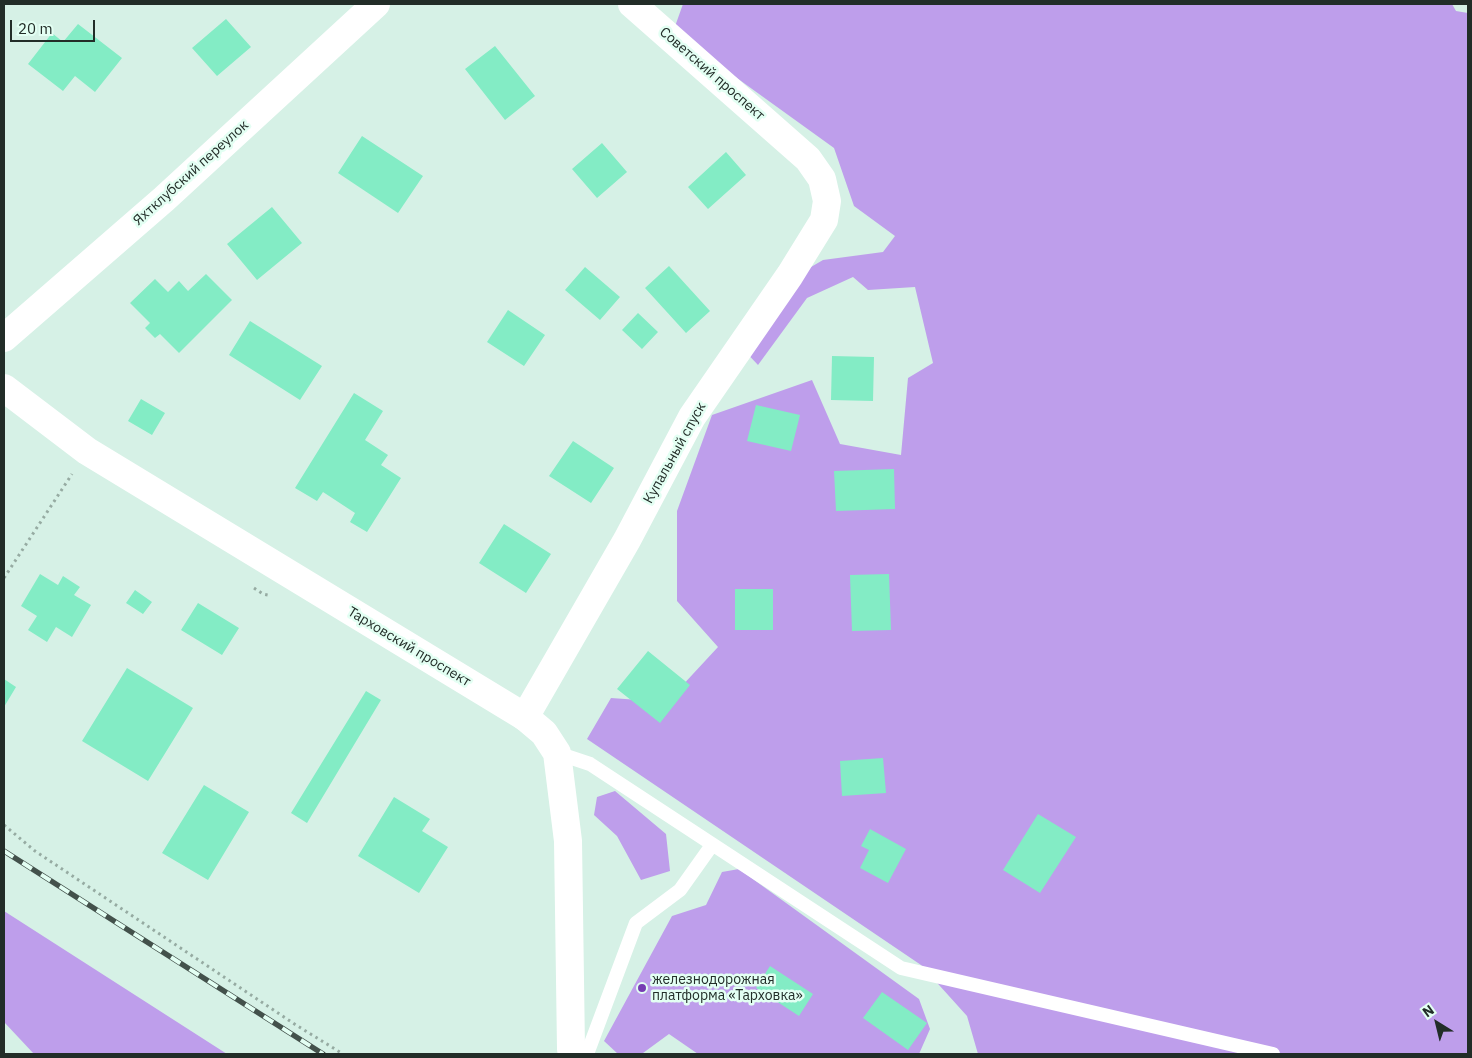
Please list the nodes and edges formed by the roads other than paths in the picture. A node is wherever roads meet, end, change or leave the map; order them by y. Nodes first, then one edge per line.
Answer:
1 (376, 4) edge
2 (632, 4) edge
3 (793, 144) joint
4 (4, 338) edge
5 (4, 388) edge
6 (525, 717) junction
7 (557, 752) junction
8 (712, 845) junction
9 (577, 1053) edge
10 (1273, 1054) edge

1 - 4 street, Яхтклубский переулок
2 - 3 street, Советский проспект
3 - 6 street, Купальный спуск
5 - 6 street, Тарховский проспект
6 - 7 street, Тарховский проспект
7 - 8 lane
7 - 9 street, Тарховский проспект
8 - 9 lane
8 - 10 lane

